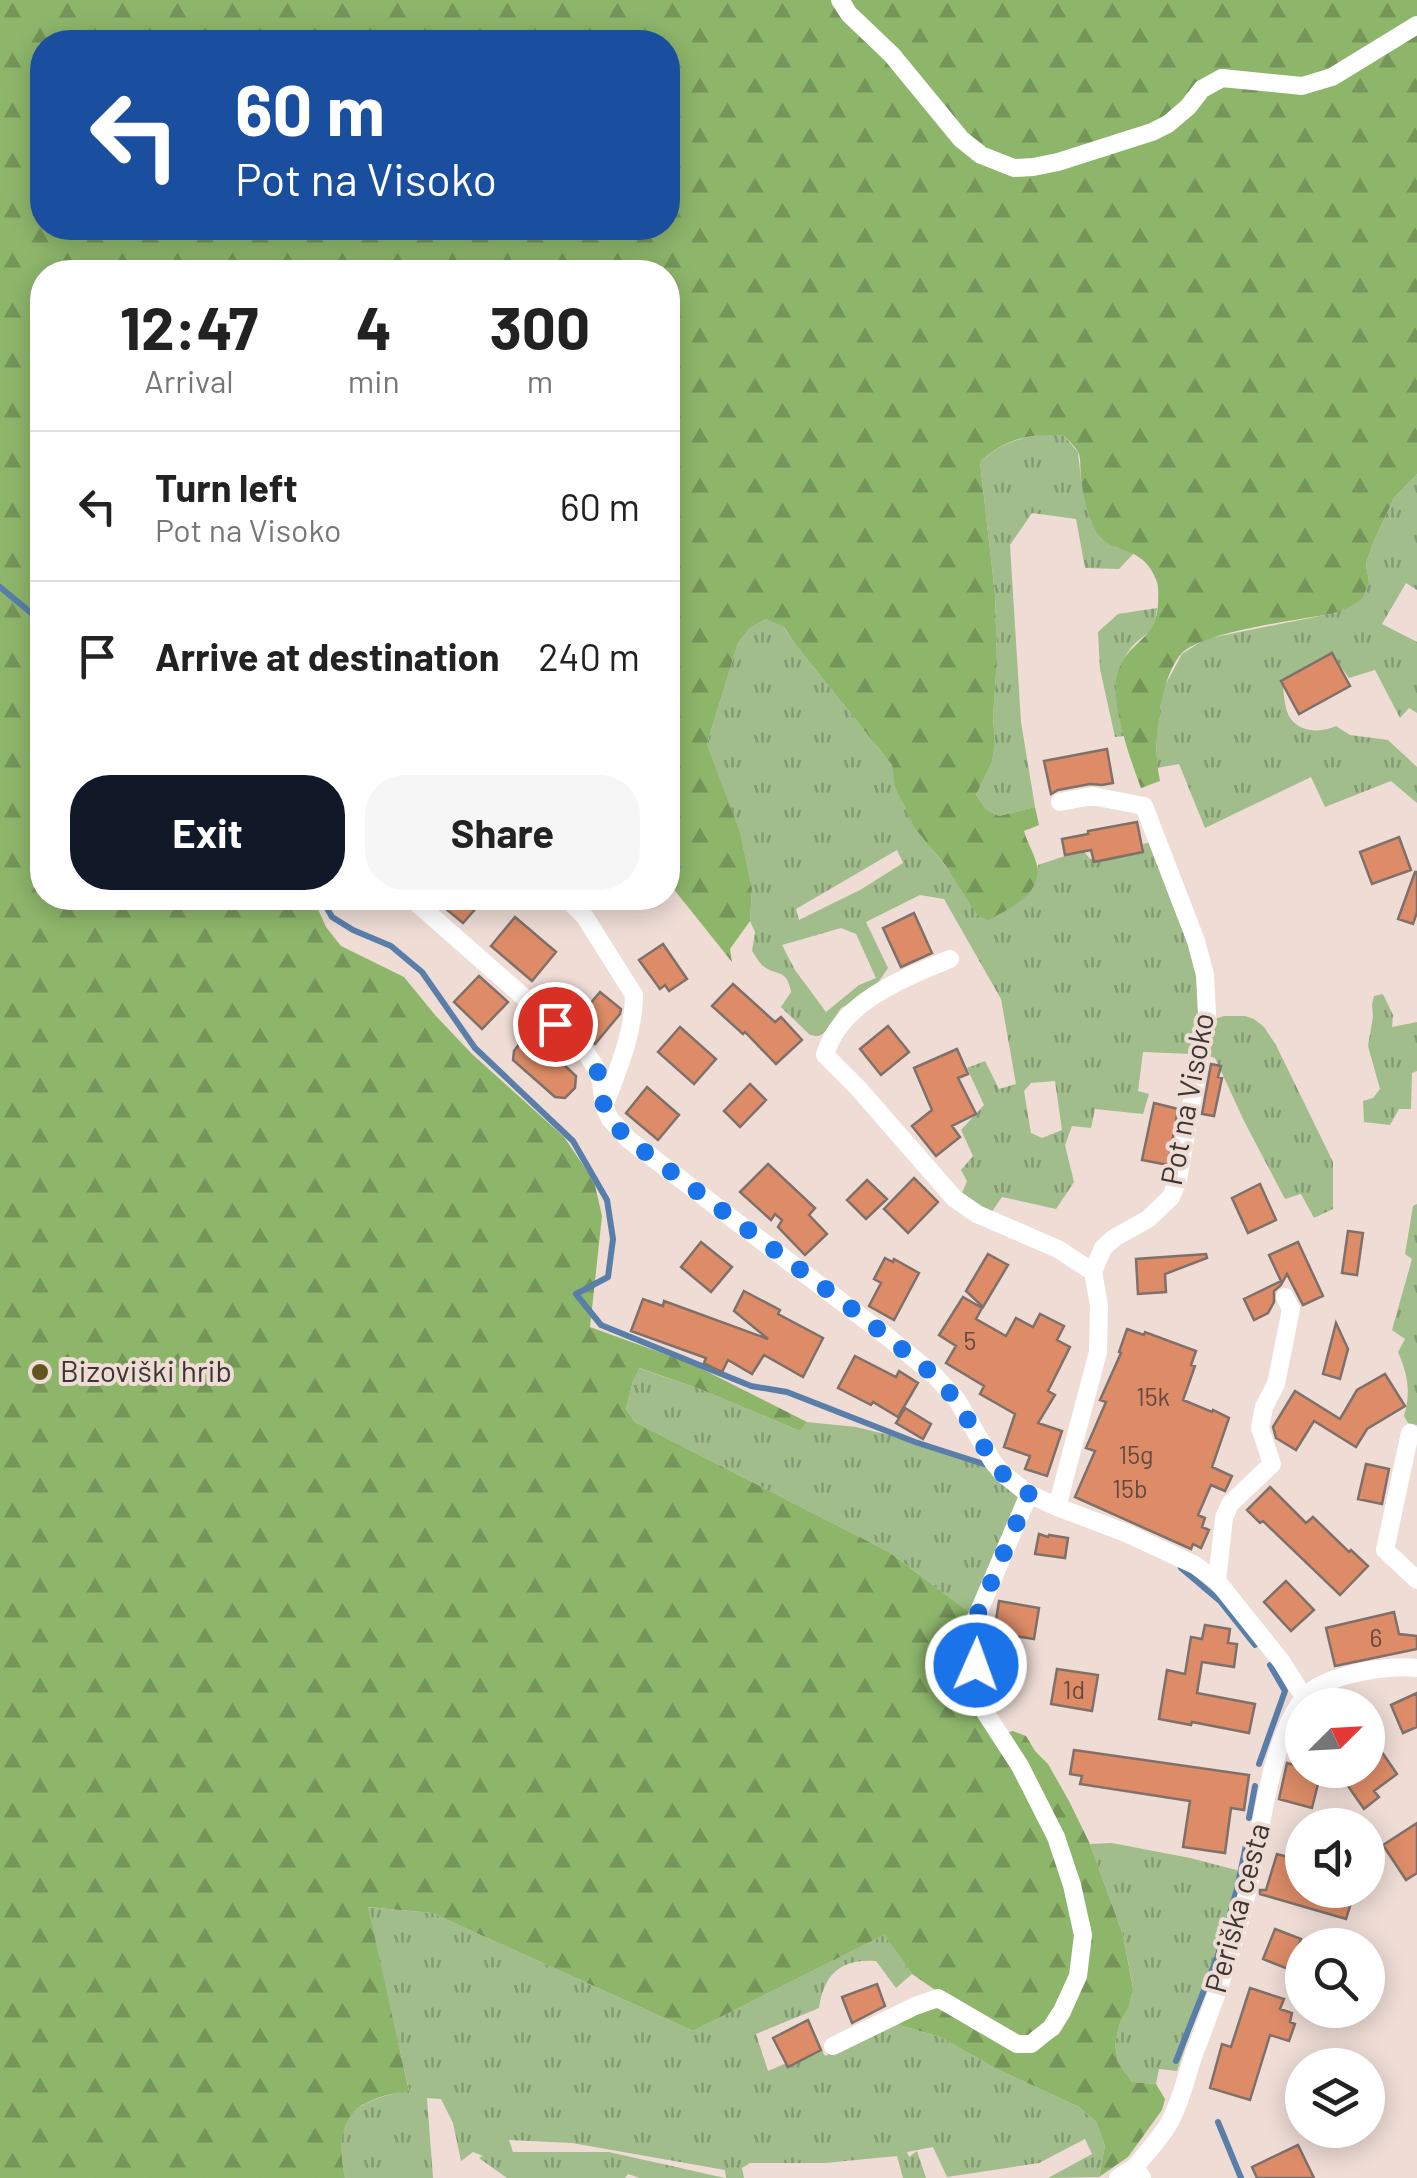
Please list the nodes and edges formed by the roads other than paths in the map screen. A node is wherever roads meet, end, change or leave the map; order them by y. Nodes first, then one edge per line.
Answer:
1 (840, 0) edge
2 (1417, 25) edge
3 (1060, 802) dead end
4 (425, 910) edge
5 (577, 910) edge
6 (950, 958) dead end
7 (604, 1106) junction
8 (1094, 1272) junction
9 (1285, 1297) dead end
10 (1410, 1432) dead end
11 (1029, 1494) junction
12 (1057, 1507) junction
13 (1417, 1580) edge
14 (1217, 1581) junction
15 (1417, 1668) edge
16 (1298, 1688) edge
17 (1316, 1688) edge
18 (1285, 1734) edge
19 (833, 2046) dead end
20 (1138, 2172) edge
21 (1118, 2178) edge

1 - 2 street
3 - 8 street, Pot na Visoko
4 - 7 street
5 - 7 street
6 - 8 street
7 - 11 street
8 - 12 street
9 - 14 street
10 - 13 street
11 - 12 street
11 - 19 street
12 - 14 street
14 - 16 street
15 - 17 street
18 - 20 street, Periška cesta
20 - 21 street, Periška cesta

